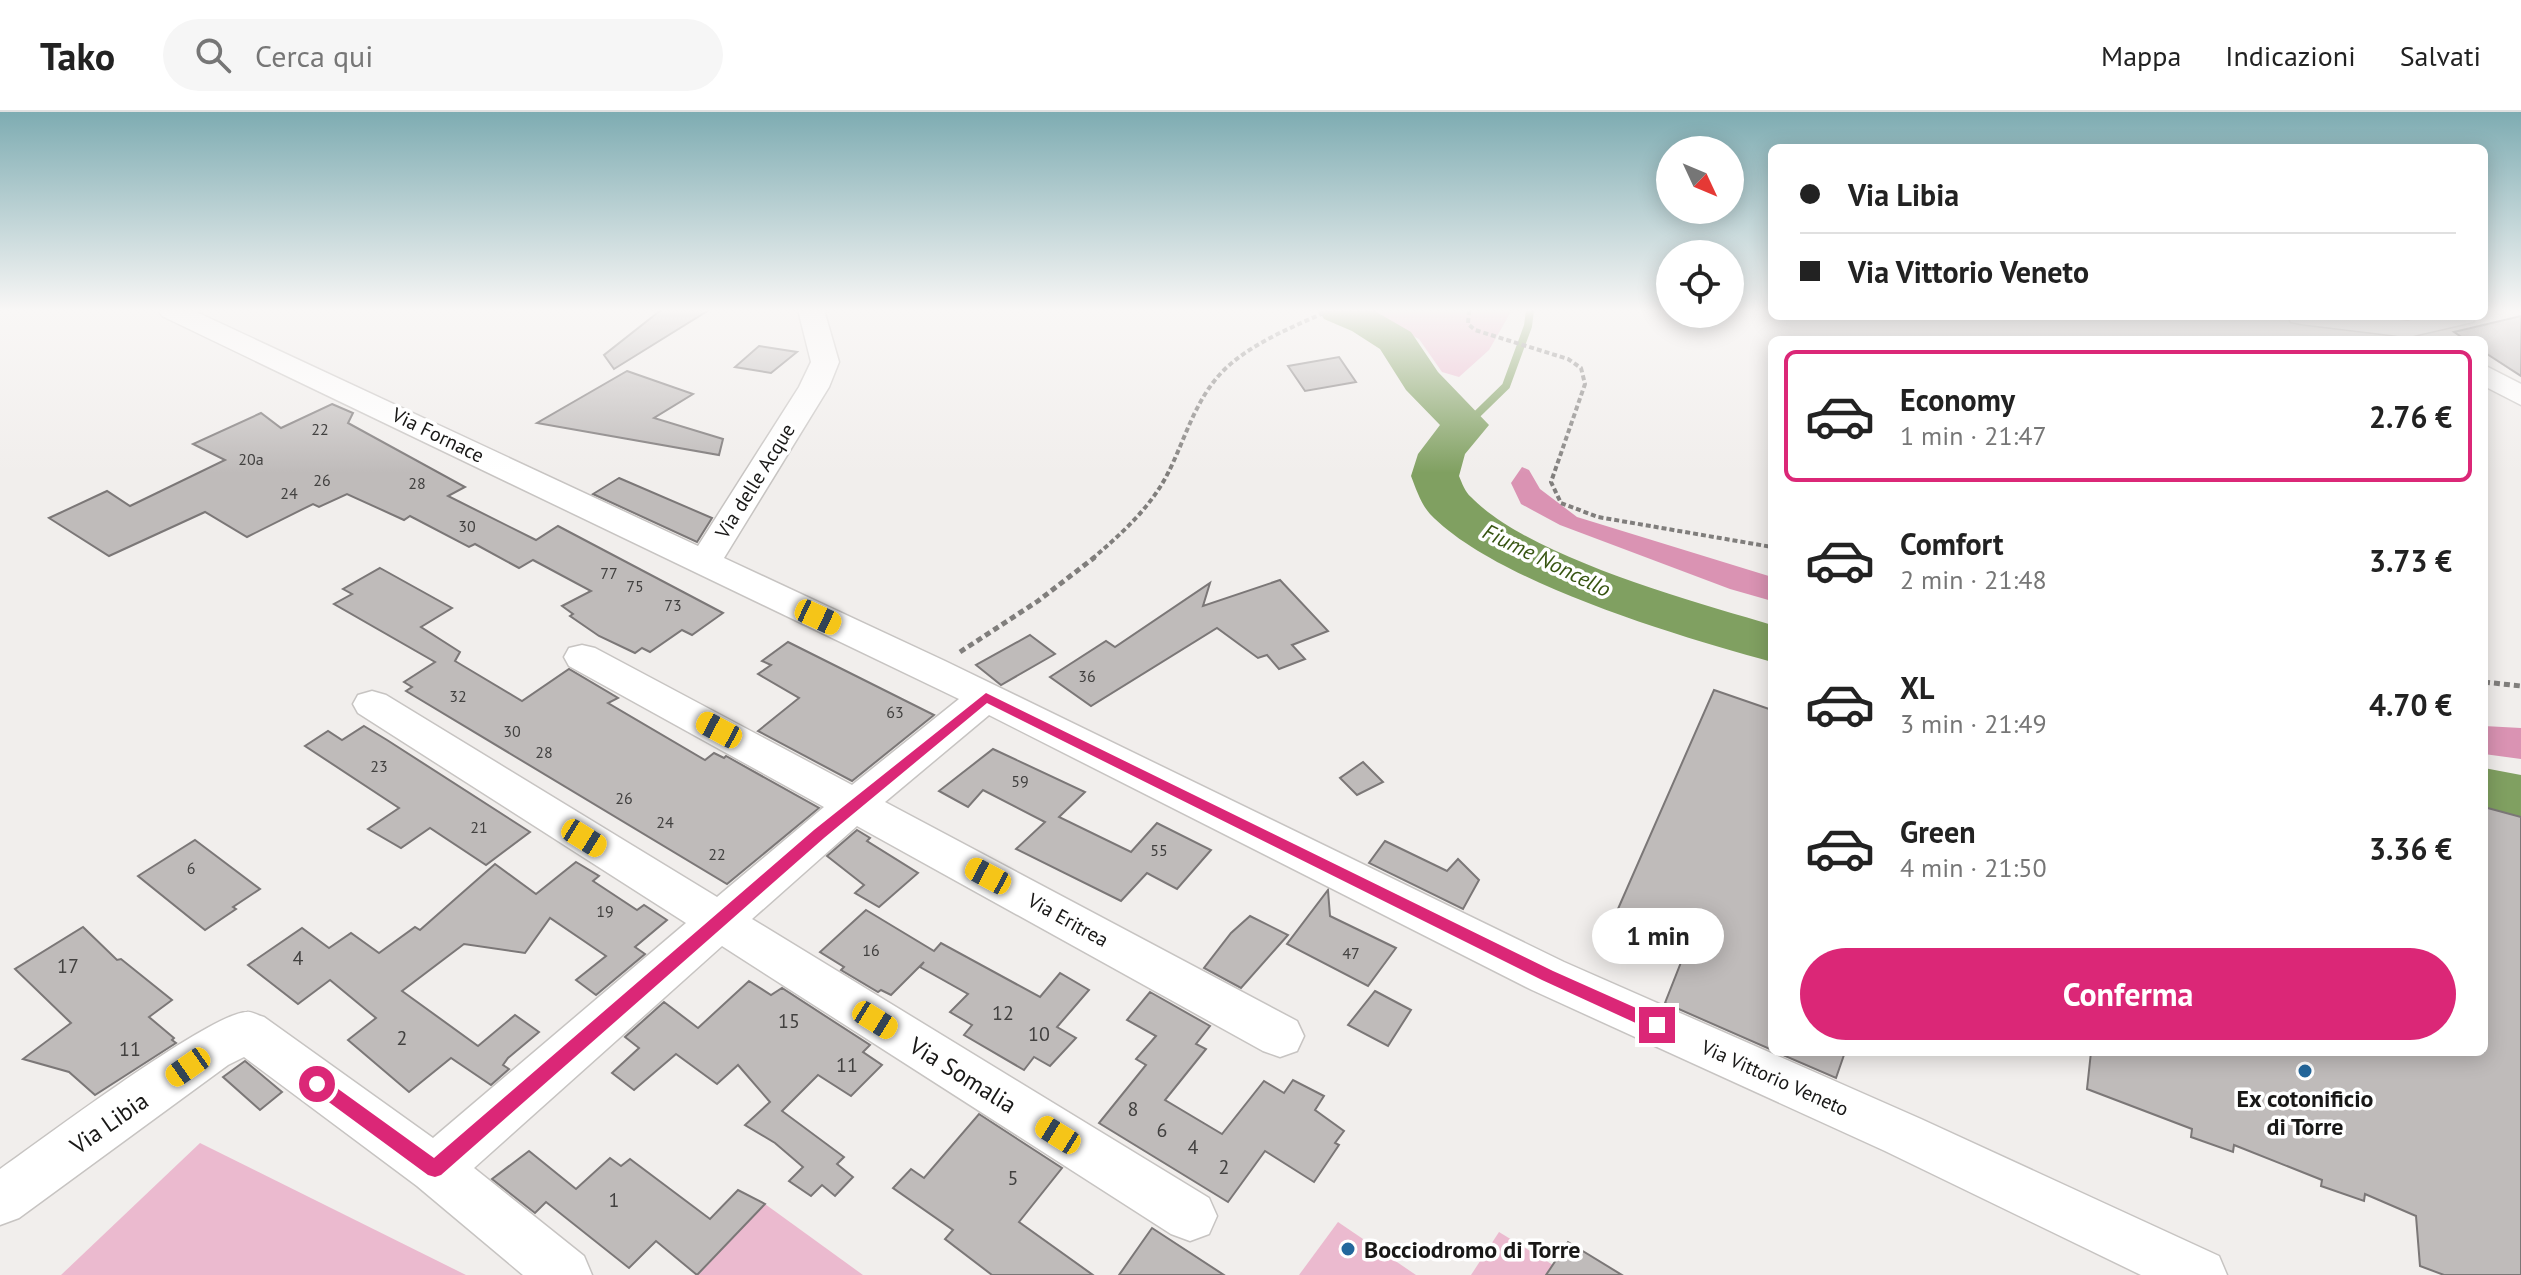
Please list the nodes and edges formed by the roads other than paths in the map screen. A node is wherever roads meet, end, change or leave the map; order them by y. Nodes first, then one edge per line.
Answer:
1 (285, 364) edge
2 (824, 364) edge
3 (2488, 376) edge
4 (2521, 396) edge
5 (703, 564) junction
6 (582, 657) dead end
7 (986, 697) junction
8 (372, 704) dead end
9 (855, 804) junction
10 (717, 922) junction
11 (1280, 1036) dead end
12 (435, 1169) junction
13 (0, 1200) edge
14 (1190, 1216) dead end
15 (565, 1275) edge
16 (2200, 1275) edge

1 - 5 street, Via Fornace
2 - 5 street, Via delle Acque
3 - 4 street
5 - 7 street, Via Vittorio Veneto
6 - 9 street, Via Eritrea
7 - 9 street
7 - 16 street, Via Vittorio Veneto
8 - 10 street, Via Somalia
9 - 10 street
9 - 11 street, Via Eritrea
10 - 12 street
10 - 14 street, Via Somalia
12 - 13 street, Via Libia
12 - 15 street, Via Libia

